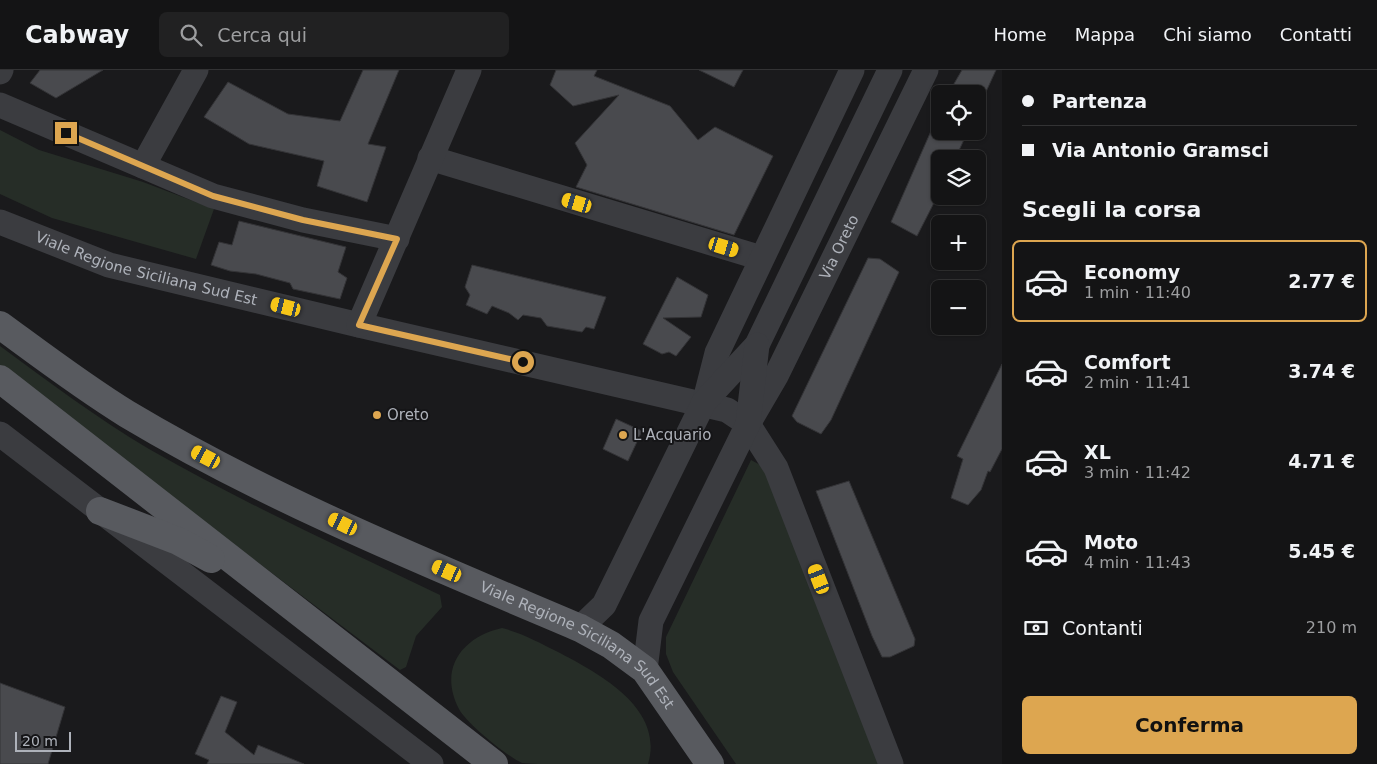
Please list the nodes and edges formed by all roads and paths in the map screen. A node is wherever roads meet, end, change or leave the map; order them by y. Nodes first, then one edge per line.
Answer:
1 (196, 70) edge
2 (469, 70) edge
3 (852, 70) edge
4 (890, 70) edge
5 (926, 70) edge
6 (0, 105) edge
7 (430, 158) junction
8 (143, 166) junction
9 (0, 222) edge
10 (397, 239) junction
11 (761, 258) junction
12 (0, 325) edge
13 (359, 325) junction
14 (757, 345) junction
15 (0, 380) edge
16 (704, 402) junction
17 (748, 424) junction
18 (0, 434) edge
19 (100, 511) junction
20 (281, 596) junction
21 (580, 628) junction
22 (645, 670) junction
23 (431, 764) edge
24 (494, 764) edge
25 (710, 764) edge
26 (891, 764) edge

1 - 8 street
2 - 7 street
3 - 11 street
4 - 14 street
5 - 17 street, Via Oreto
6 - 8 street
7 - 10 street
7 - 11 street
8 - 10 street
9 - 13 street, Viale Regione Siciliana Sud Est
10 - 13 street
11 - 16 street
12 - 21 main road, Viale Regione Siciliana Sud Est
13 - 16 street, Viale Regione Siciliana Sud Est
14 - 16 street
14 - 17 street
15 - 20 main road
16 - 17 street, Viale Regione Siciliana Sud Est
16 - 21 street
17 - 22 street, Via Oreto
17 - 26 street, Viale Regione Siciliana Sud Est
18 - 19 street
19 - 20 main road
19 - 23 street
20 - 24 main road
21 - 22 main road, Viale Regione Siciliana Sud Est
22 - 25 main road, Viale Regione Siciliana Sud Est

